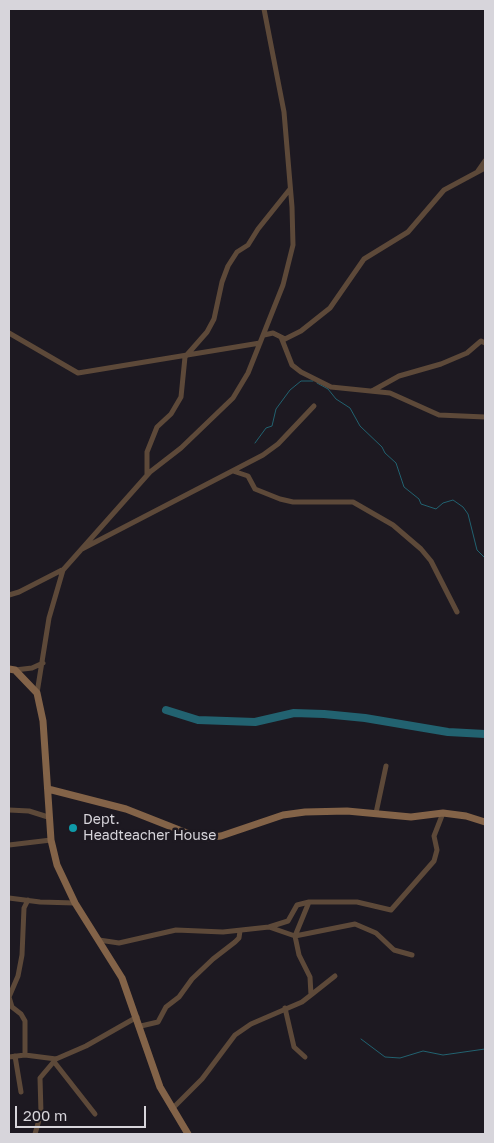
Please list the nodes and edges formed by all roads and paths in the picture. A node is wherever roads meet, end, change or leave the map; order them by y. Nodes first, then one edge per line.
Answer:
1 (264, 9) edge
2 (485, 161) edge
3 (485, 168) edge
4 (478, 170) junction
5 (290, 189) junction
6 (9, 333) edge
7 (264, 334) junction
8 (281, 337) junction
9 (485, 342) edge
10 (260, 344) junction
11 (185, 357) junction
12 (372, 391) junction
13 (314, 406) dead end
14 (485, 417) edge
15 (233, 471) junction
16 (147, 475) junction
17 (79, 550) junction
18 (63, 570) junction
19 (9, 595) edge
20 (457, 612) dead end
21 (44, 663) junction
22 (12, 669) edge
23 (37, 693) junction
24 (386, 766) dead end
25 (48, 789) junction
26 (9, 810) edge
27 (376, 812) junction
28 (444, 813) junction
29 (48, 817) junction
30 (485, 822) edge
31 (51, 840) junction
32 (9, 844) edge
33 (9, 898) edge
34 (28, 900) junction
35 (309, 902) junction
36 (75, 903) junction
37 (269, 927) junction
38 (240, 931) junction
39 (295, 936) junction
40 (99, 940) junction
41 (412, 955) dead end
42 (335, 976) dead end
43 (310, 995) junction
44 (285, 1008) junction
45 (11, 1009) edge
46 (137, 1017) junction
47 (141, 1026) junction
48 (25, 1055) junction
49 (12, 1056) edge
50 (305, 1057) dead end
51 (55, 1061) junction
52 (21, 1092) dead end
53 (172, 1110) junction
54 (95, 1114) dead end
55 (35, 1134) edge
56 (188, 1134) edge

1 - 5 street
2 - 4 street
3 - 4 street
4 - 8 street
5 - 7 street
5 - 11 street
6 - 11 street
7 - 8 street
7 - 10 street
8 - 12 street
9 - 12 street
10 - 11 street
10 - 16 street
11 - 16 street
12 - 14 street
13 - 15 street
15 - 17 street
15 - 20 street
16 - 17 street
17 - 18 street
18 - 19 street
18 - 21 street
21 - 22 street
21 - 23 street
22 - 23 street
23 - 25 street
24 - 27 street
25 - 27 street
25 - 29 street
26 - 29 street
27 - 28 street
28 - 30 street
28 - 35 street
29 - 31 street
31 - 32 street
31 - 36 street
33 - 34 street
34 - 36 street
34 - 45 street
35 - 37 street
35 - 39 street
36 - 40 street
37 - 38 street
37 - 39 street
38 - 40 street
38 - 47 street
39 - 41 street
39 - 43 street
40 - 46 street
42 - 43 street
43 - 44 street
44 - 50 street
44 - 53 street
45 - 48 street
46 - 47 street
46 - 51 street
47 - 53 street
48 - 49 street
48 - 51 street
49 - 52 street
51 - 54 street
51 - 55 street
53 - 56 street

